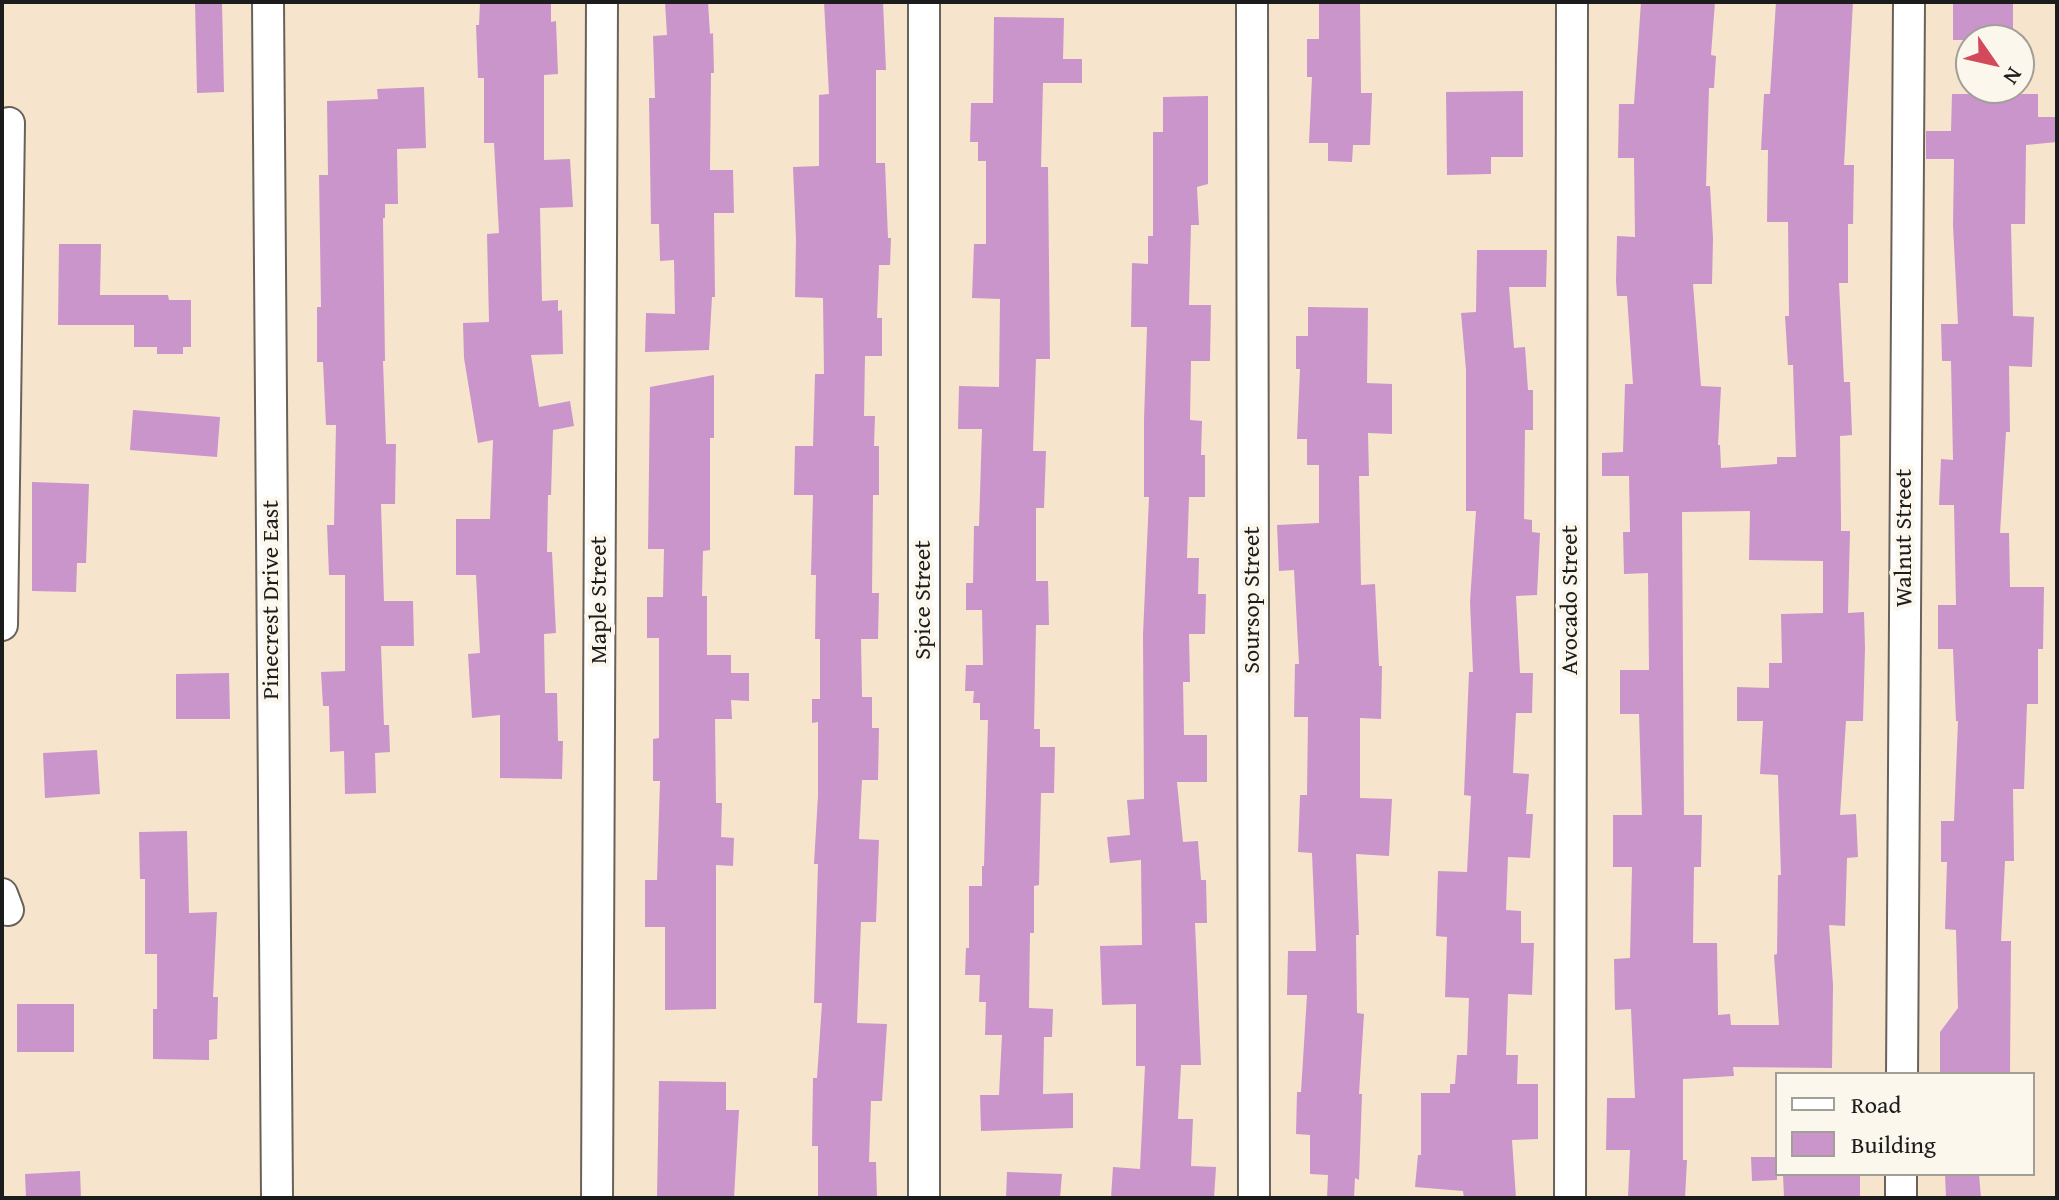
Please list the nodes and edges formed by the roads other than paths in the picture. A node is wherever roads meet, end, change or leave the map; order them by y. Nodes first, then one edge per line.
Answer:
1 (268, 2) edge
2 (602, 2) edge
3 (924, 2) edge
4 (1252, 2) edge
5 (1572, 2) edge
6 (1909, 2) edge
7 (9, 123) dead end
8 (3, 545) edge
9 (2, 625) edge
10 (1902, 1072) edge
11 (1901, 1176) edge
12 (277, 1198) edge
13 (597, 1198) edge
14 (924, 1198) edge
15 (1254, 1198) edge
16 (1570, 1198) edge
17 (1901, 1198) edge

1 - 12 street, Pinecrest Drive East
2 - 13 street, Maple Street
3 - 14 street, Spice Street
4 - 15 street, Soursop Street
5 - 16 street, Avocado Street
6 - 10 street, Walnut Street
7 - 8 street
8 - 9 street
11 - 17 street

